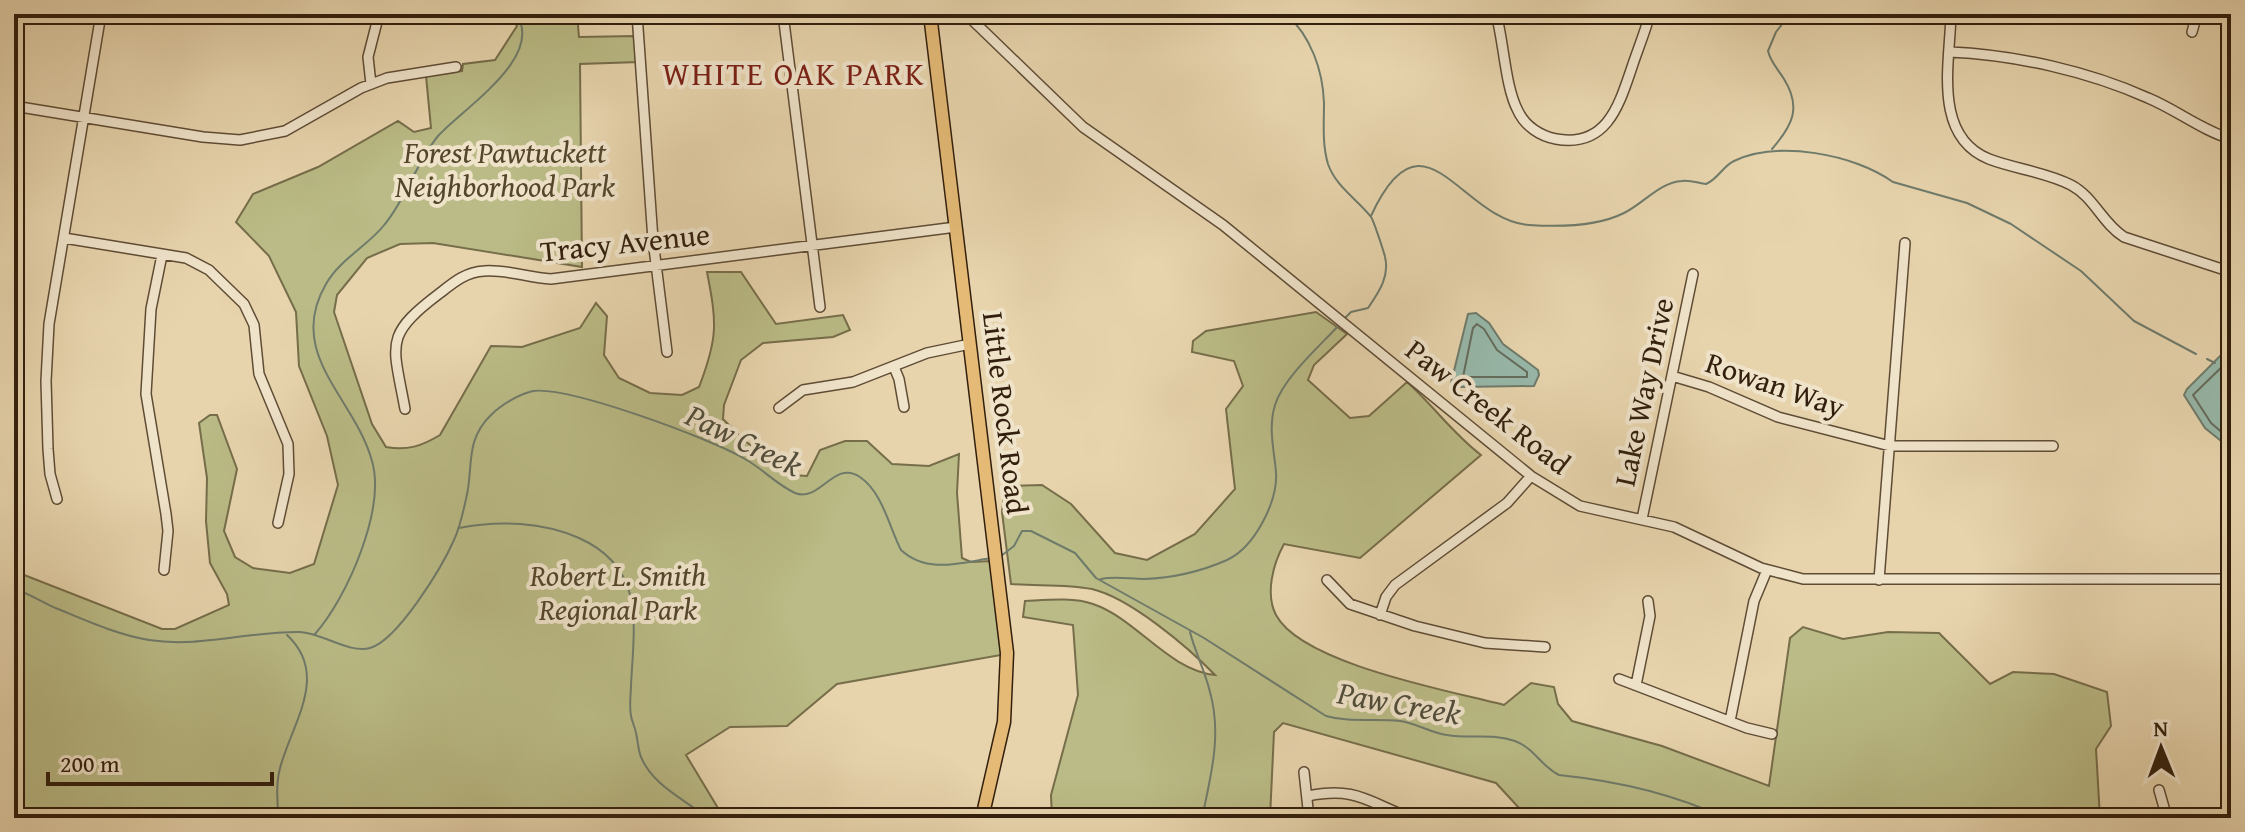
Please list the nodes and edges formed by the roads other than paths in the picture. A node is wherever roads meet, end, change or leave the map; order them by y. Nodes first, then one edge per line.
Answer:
1 (101, 14) edge
2 (379, 14) edge
3 (637, 14) edge
4 (783, 14) edge
5 (930, 14) edge
6 (966, 14) edge
7 (1496, 14) edge
8 (1650, 14) edge
9 (1951, 14) edge
10 (2197, 14) edge
11 (2192, 32) dead end
12 (1950, 52) junction
13 (456, 67) dead end
14 (371, 84) junction
15 (14, 106) edge
16 (84, 118) junction
17 (2231, 139) edge
18 (956, 227) junction
19 (64, 238) junction
20 (1905, 243) dead end
21 (811, 246) junction
22 (162, 255) junction
23 (656, 266) junction
24 (2231, 272) edge
25 (1693, 274) dead end
26 (820, 307) dead end
27 (970, 344) junction
28 (667, 352) dead end
29 (894, 367) junction
30 (1672, 376) junction
31 (904, 407) dead end
32 (779, 408) dead end
33 (405, 409) dead end
34 (1890, 446) junction
35 (2053, 446) dead end
36 (1531, 476) junction
37 (57, 499) dead end
38 (1642, 519) junction
39 (278, 523) dead end
40 (164, 570) dead end
41 (1767, 570) junction
42 (2231, 579) edge
43 (1327, 580) dead end
44 (1879, 580) junction
45 (1648, 601) dead end
46 (1380, 615) junction
47 (1545, 647) dead end
48 (1619, 679) dead end
49 (1636, 685) junction
50 (1730, 721) junction
51 (1772, 734) dead end
52 (1304, 772) dead end
53 (2159, 790) dead end
54 (1308, 796) junction
55 (982, 818) edge
56 (1309, 818) edge
57 (1411, 818) edge
58 (2167, 818) edge

1 - 16 street
2 - 14 street
3 - 23 street
4 - 21 street
5 - 18 main road, Little Rock Road
6 - 36 street, Paw Creek Road
7 - 8 street
9 - 12 street
10 - 11 street
12 - 17 street
12 - 24 street
13 - 14 street
14 - 16 street
15 - 16 street
16 - 19 street
18 - 21 street, Tracy Avenue
18 - 27 main road, Little Rock Road
19 - 22 street
19 - 37 street
20 - 34 street
21 - 23 street, Tracy Avenue
21 - 26 street
22 - 39 street
22 - 40 street
23 - 28 street
23 - 33 street, Tracy Avenue
25 - 30 street, Lake Way Drive
27 - 29 street
27 - 55 main road, Little Rock Road
29 - 31 street
29 - 32 street
30 - 34 street, Rowan Way
30 - 38 street, Lake Way Drive
34 - 35 street, Rowan Way
34 - 44 street
36 - 38 street, Paw Creek Road
36 - 46 street
38 - 41 street, Paw Creek Road
41 - 44 street, Paw Creek Road
41 - 50 street
42 - 44 street, Paw Creek Road
43 - 46 street
45 - 49 street
46 - 47 street
48 - 49 street
49 - 50 street
50 - 51 street
52 - 54 street
53 - 58 street
54 - 56 street
54 - 57 street

